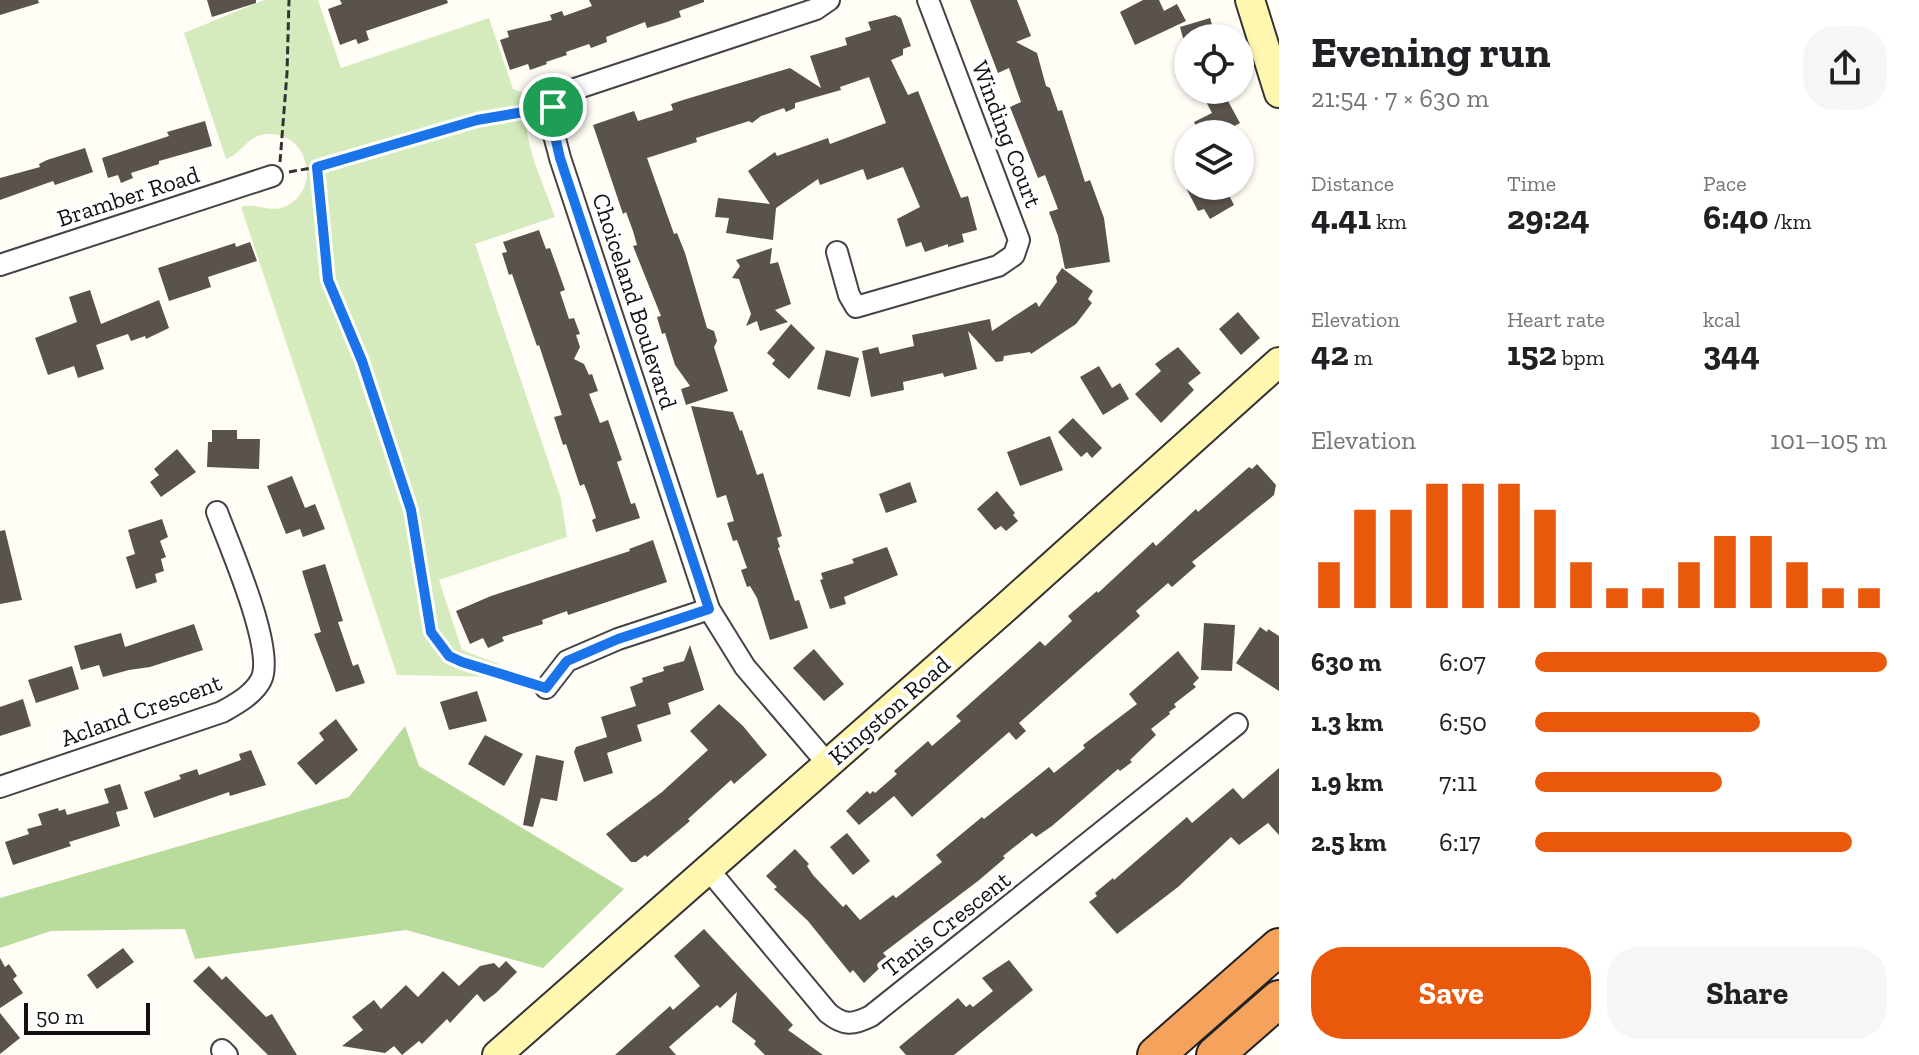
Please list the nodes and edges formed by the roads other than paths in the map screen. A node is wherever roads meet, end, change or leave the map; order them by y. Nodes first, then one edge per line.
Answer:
1 (928, 0) edge
2 (1250, 0) edge
3 (819, 3) edge
4 (1279, 93) edge
5 (272, 176) road end
6 (837, 252) dead end
7 (0, 265) edge
8 (1279, 362) edge
9 (217, 512) dead end
10 (709, 609) junction
11 (546, 688) road end
12 (1237, 724) dead end
13 (827, 763) junction
14 (0, 787) edge
15 (708, 869) junction
16 (1279, 947) edge
17 (1279, 999) edge
18 (497, 1055) edge
19 (1156, 1055) edge
20 (1215, 1055) edge

1 - 6 street, Winding Court
2 - 4 street
3 - 10 street, Choiceland Boulevard
5 - 7 street, Bramber Road
8 - 13 street, Kingston Road
9 - 14 street, Acland Crescent
10 - 11 street
10 - 13 street, Choiceland Boulevard
12 - 15 street, Tanis Crescent
13 - 15 street, Kingston Road
15 - 18 street, Kingston Road
16 - 19 highway
17 - 20 highway

